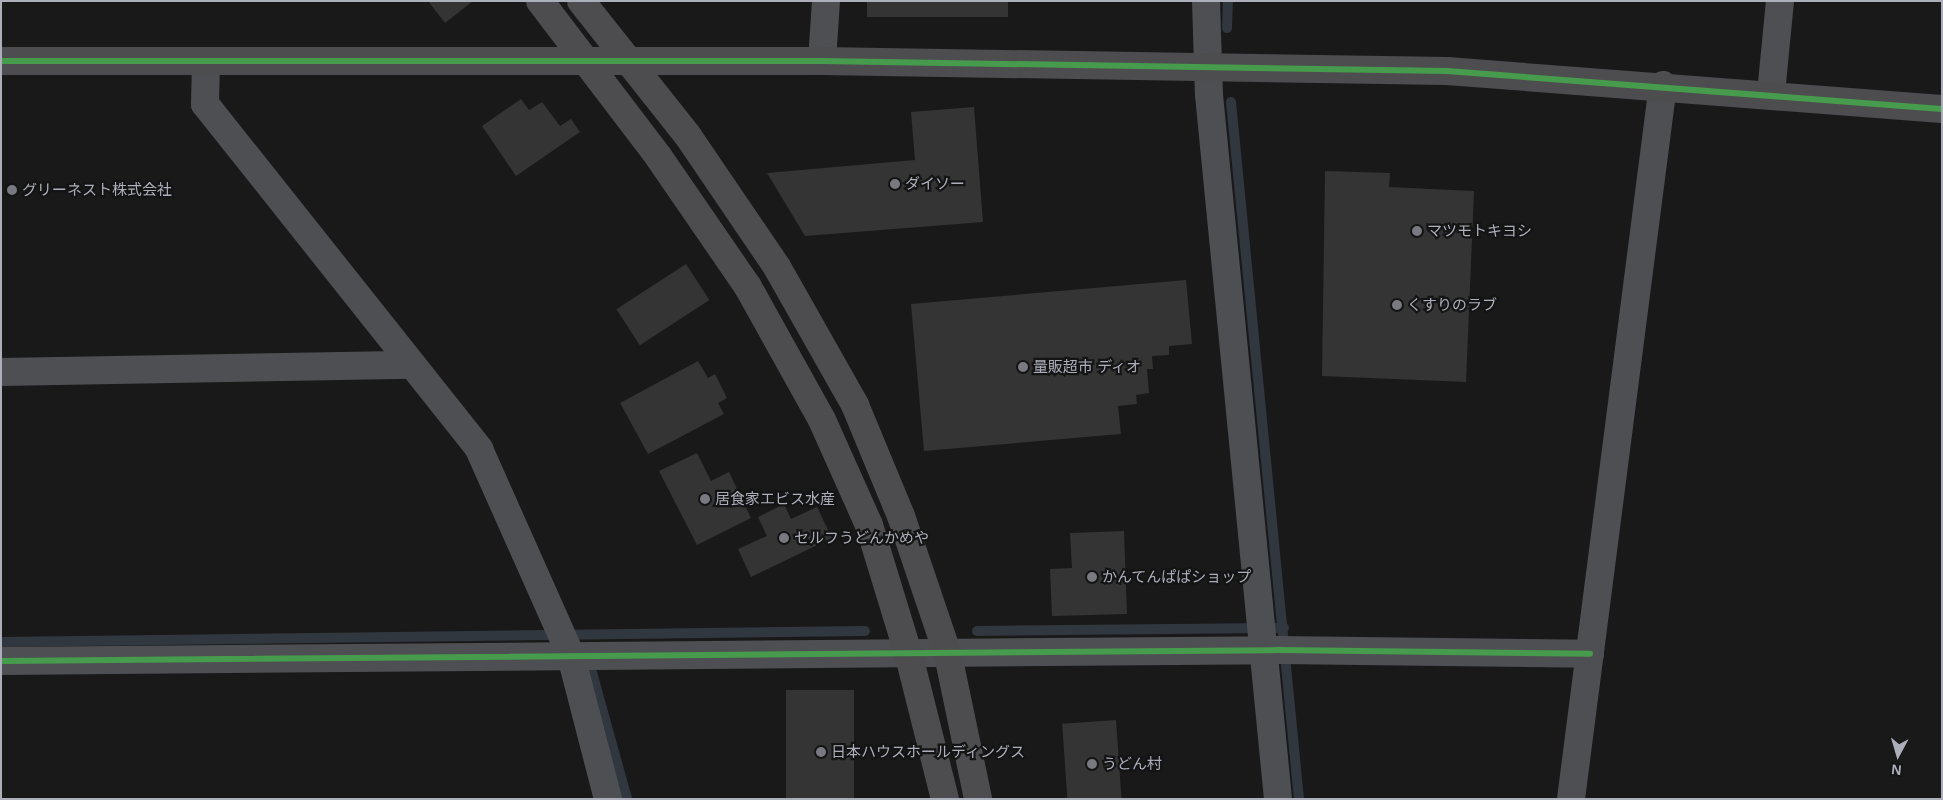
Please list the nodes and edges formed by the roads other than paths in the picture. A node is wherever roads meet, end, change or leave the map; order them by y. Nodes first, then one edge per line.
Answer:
1 (540, 1) edge
2 (581, 1) edge
3 (826, 1) edge
4 (1206, 1) edge
5 (1780, 1) edge
6 (586, 60) junction
7 (627, 61) junction
8 (822, 61) junction
9 (1, 62) edge
10 (206, 62) junction
11 (1208, 68) junction
12 (1663, 85) junction
13 (1771, 93) junction
14 (1942, 109) edge
15 (412, 365) junction
16 (1, 372) edge
17 (1272, 641) junction
18 (574, 648) junction
19 (1590, 654) junction
20 (948, 655) junction
21 (909, 656) junction
22 (1, 661) edge
23 (608, 799) edge
24 (945, 799) edge
25 (978, 799) edge
26 (1278, 799) edge
27 (1571, 799) edge

1 - 6 street
2 - 7 street
3 - 8 street
4 - 11 street
5 - 13 street
6 - 7 street
6 - 10 street
6 - 21 street
7 - 8 street
7 - 20 street
8 - 11 street
9 - 10 street
10 - 15 street
11 - 12 street
11 - 17 street
12 - 13 street
12 - 19 street
13 - 14 street
15 - 16 street
15 - 18 street
17 - 19 street
17 - 20 street
17 - 26 street
18 - 21 street
18 - 22 street
18 - 23 street
19 - 27 street
20 - 21 street
20 - 25 street
21 - 24 street

